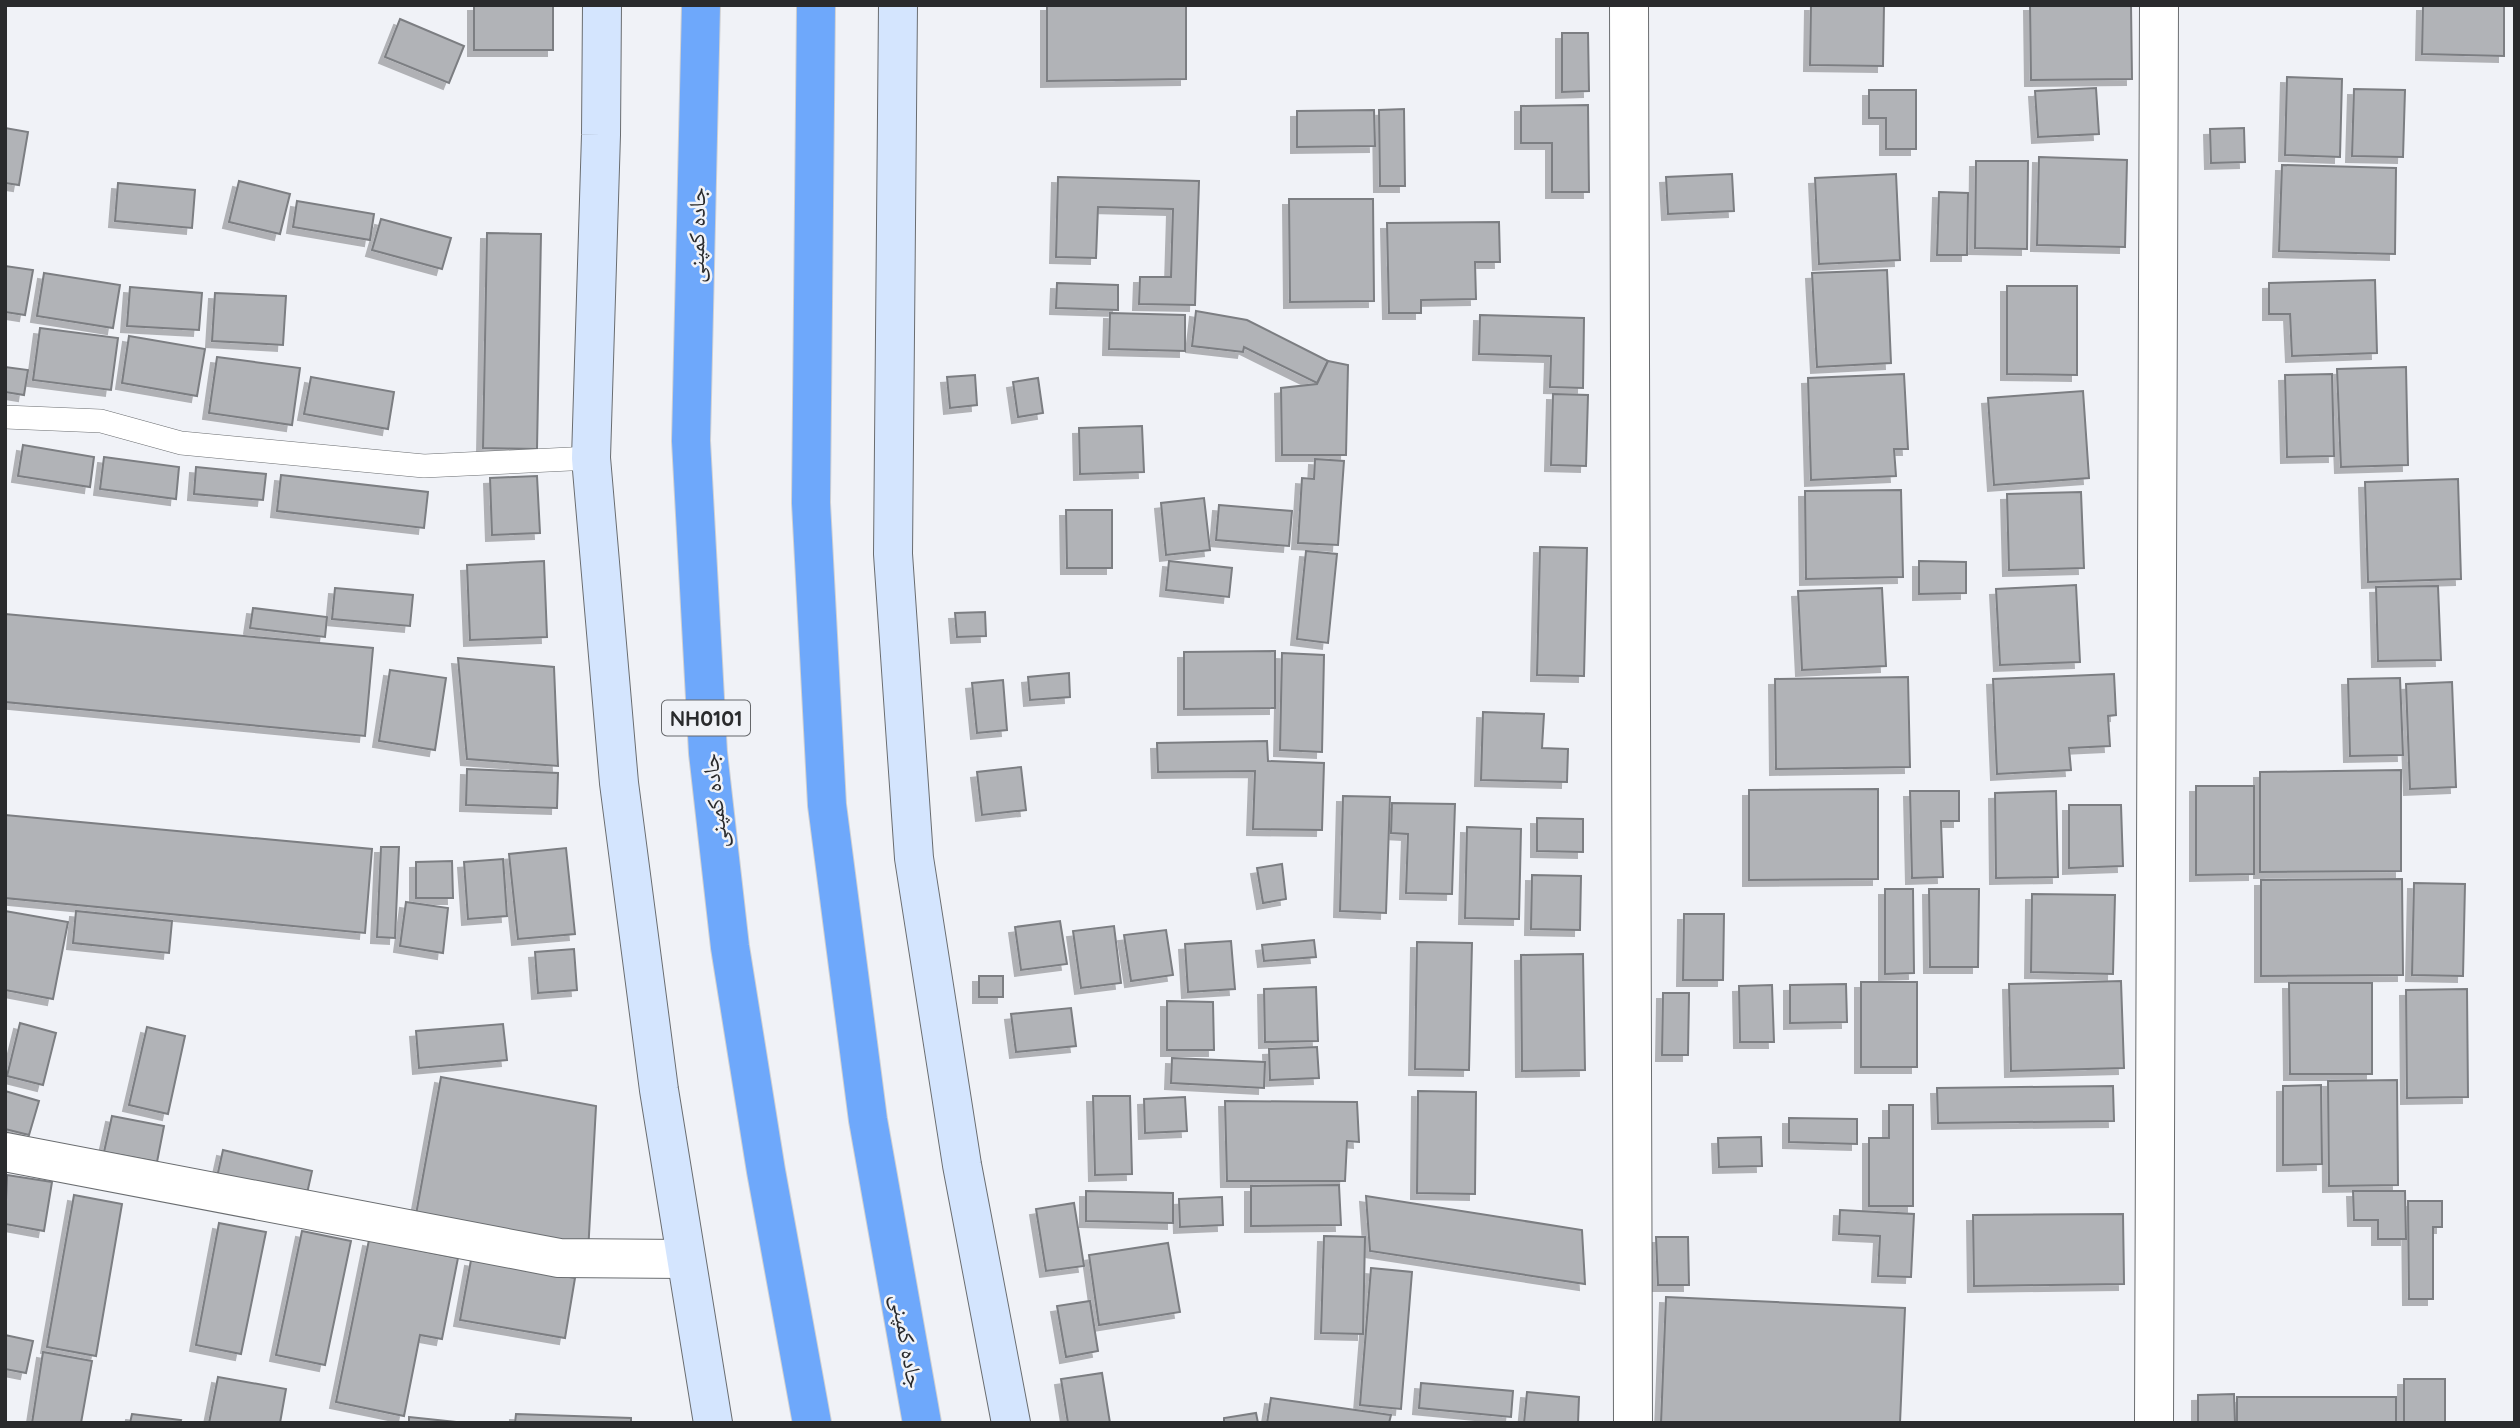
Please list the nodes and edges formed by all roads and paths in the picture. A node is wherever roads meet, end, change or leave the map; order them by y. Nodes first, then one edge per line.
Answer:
1 (602, 5) edge
2 (701, 5) edge
3 (816, 5) edge
4 (898, 5) edge
5 (1629, 5) edge
6 (2158, 5) edge
7 (5, 417) edge
8 (591, 458) junction
9 (5, 1152) edge
10 (685, 1259) junction
11 (713, 1423) edge
12 (812, 1423) edge
13 (922, 1423) edge
14 (1011, 1423) edge
15 (1633, 1423) edge
16 (2154, 1423) edge

1 - 8 street
2 - 12 highway, جاده کمپنی / NH0101
3 - 13 highway, جاده کمپنی
4 - 14 street
5 - 15 street
6 - 16 street
7 - 8 lane
8 - 10 street
9 - 10 street
10 - 11 street

